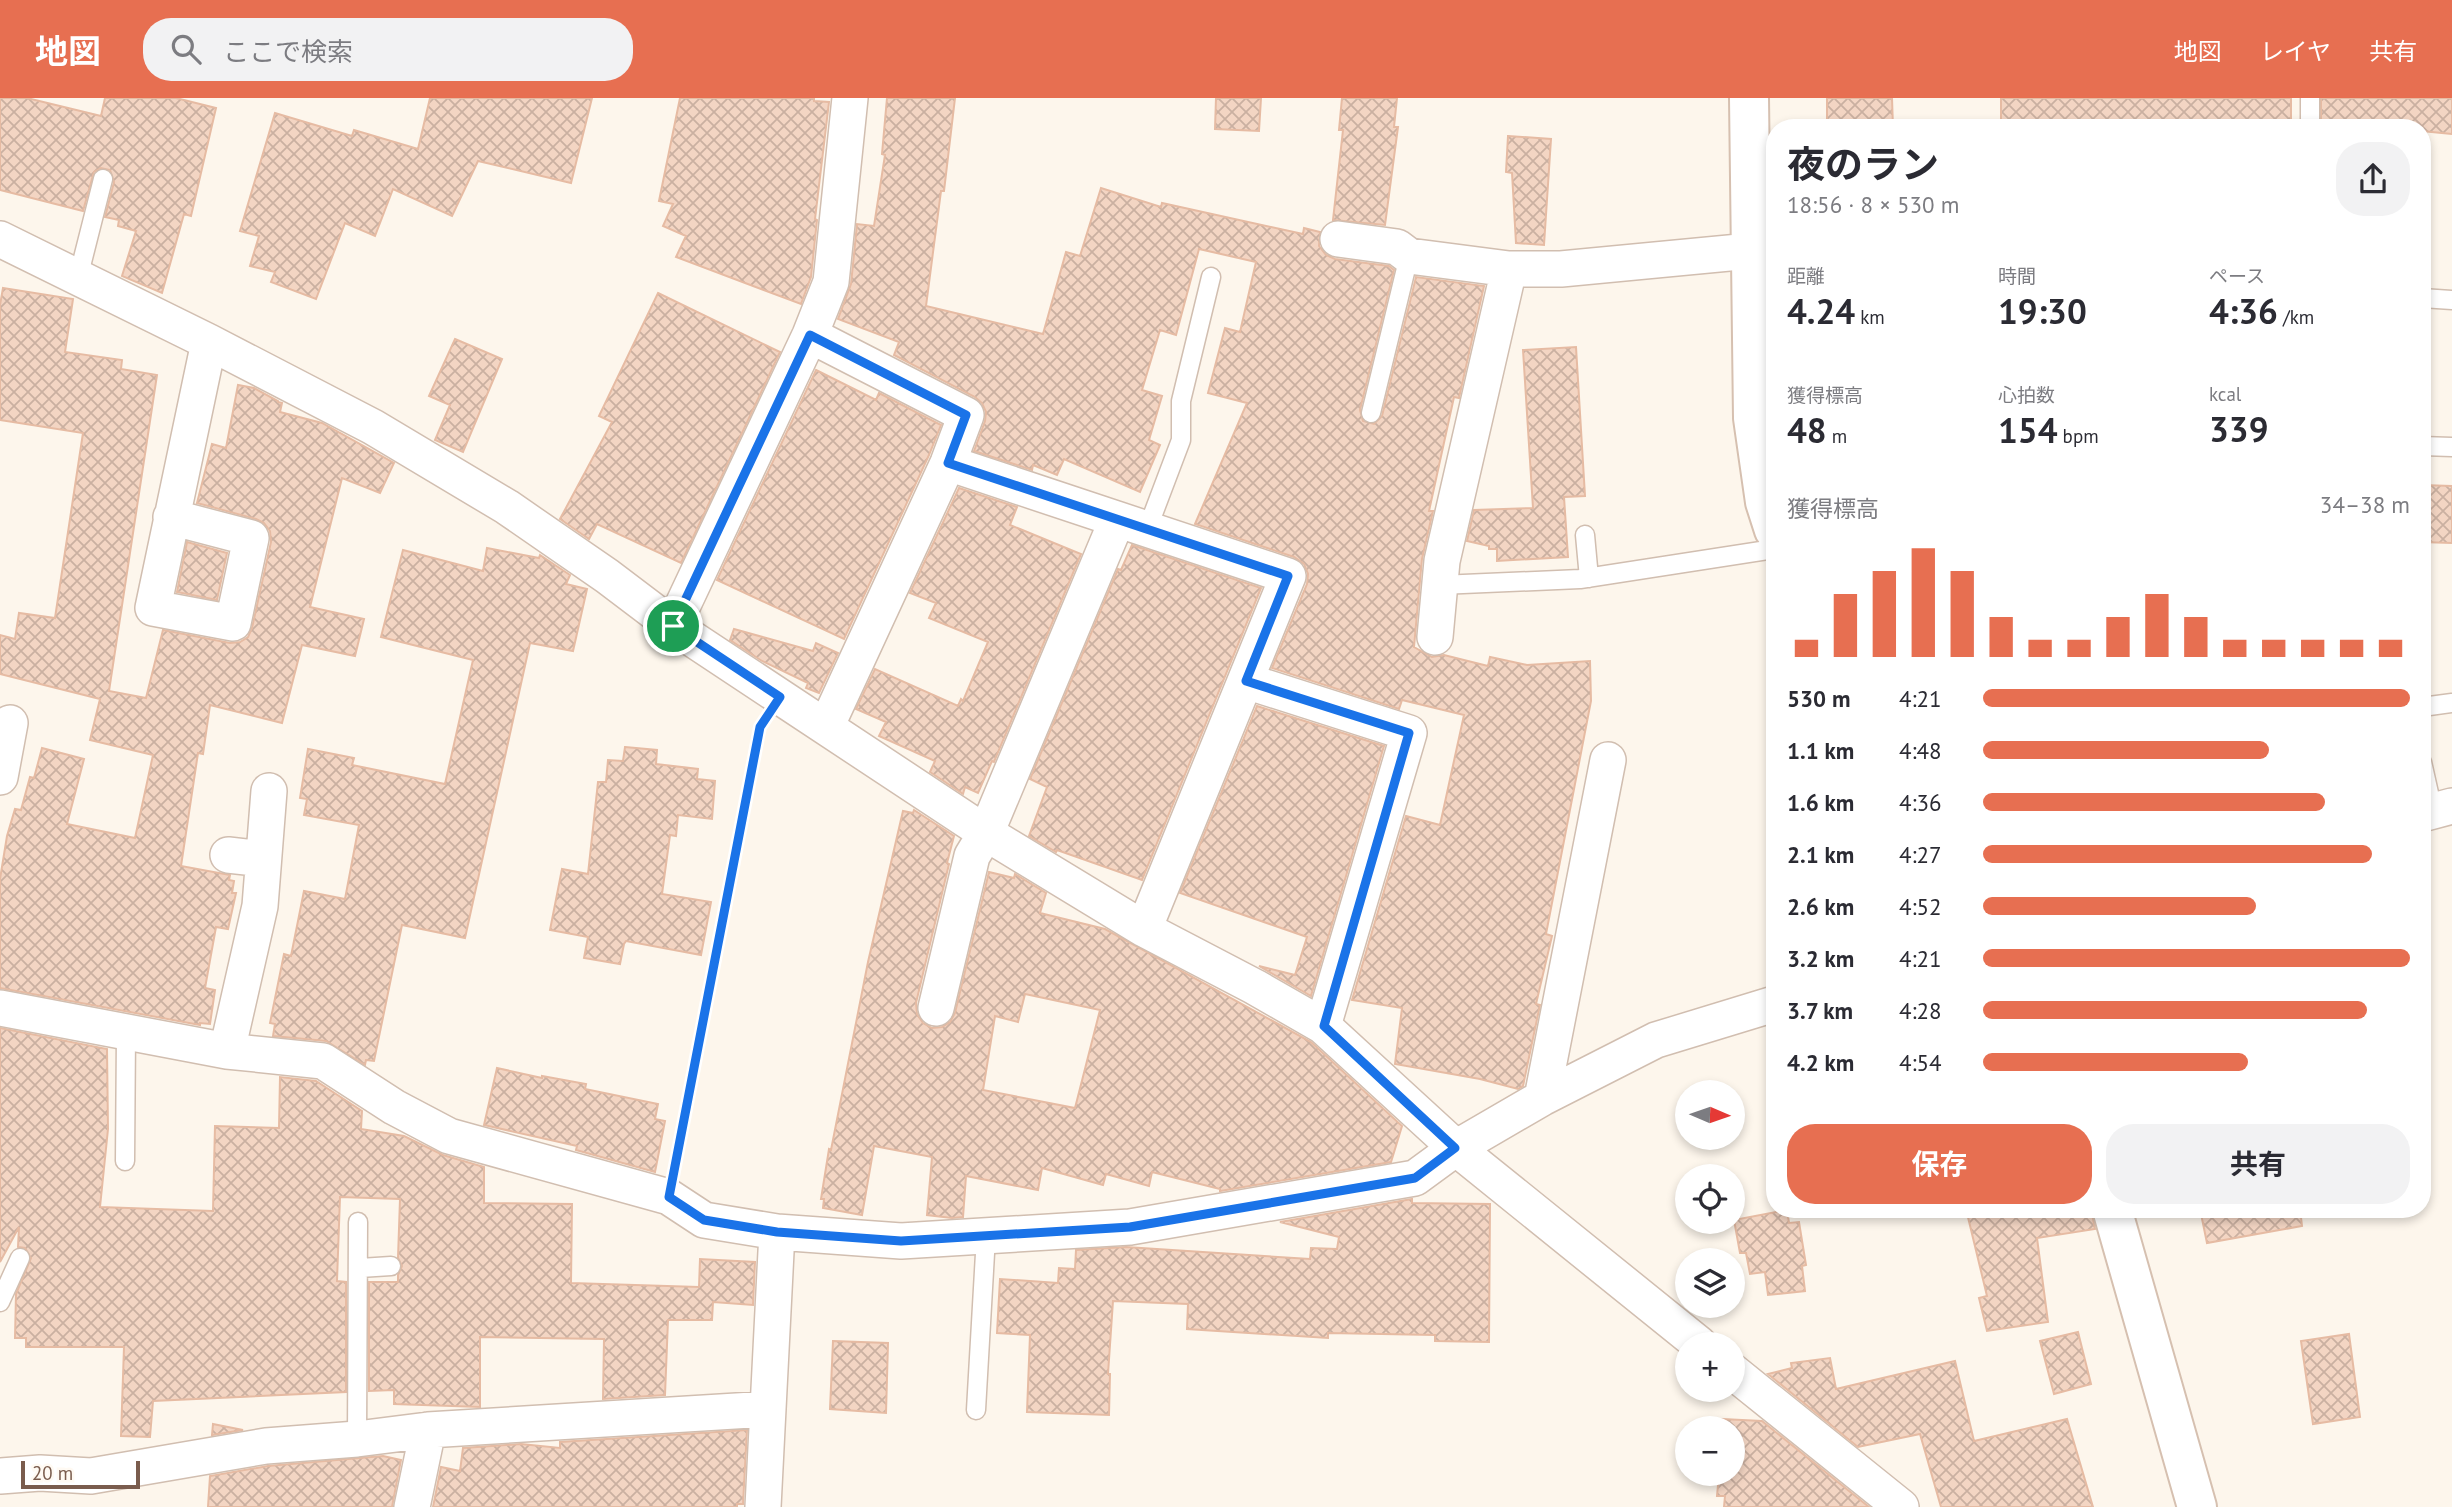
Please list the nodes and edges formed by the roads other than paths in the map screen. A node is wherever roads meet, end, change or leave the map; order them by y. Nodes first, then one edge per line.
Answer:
1 (850, 98) edge
2 (1749, 98) edge
3 (2310, 98) edge
4 (2310, 119) edge
5 (103, 179) dead end
6 (0, 239) edge
7 (1338, 239) dead end
8 (1750, 251) junction
9 (1409, 256) junction
10 (1509, 269) junction
11 (1211, 277) dead end
12 (78, 278) junction
13 (2431, 299) edge
14 (2452, 300) edge
15 (810, 335) junction
16 (209, 342) junction
17 (1371, 413) dead end
18 (2431, 446) edge
19 (2452, 447) edge
20 (948, 463) junction
21 (1766, 505) edge
22 (171, 517) dead end
23 (1132, 525) junction
24 (1585, 535) dead end
25 (1766, 550) edge
26 (1589, 578) junction
27 (1440, 585) junction
28 (673, 626) junction
29 (1434, 637) dead end
30 (1246, 681) junction
31 (2452, 703) edge
32 (2431, 706) edge
33 (10, 723) dead end
34 (826, 727) junction
35 (1608, 760) dead end
36 (0, 777) edge
37 (269, 791) dead end
38 (2431, 793) edge
39 (2436, 810) edge
40 (986, 833) junction
41 (228, 855) dead end
42 (263, 859) junction
43 (1144, 929) junction
44 (1766, 1006) edge
45 (0, 1008) edge
46 (936, 1008) dead end
47 (1324, 1026) junction
48 (126, 1033) junction
49 (227, 1051) junction
50 (1542, 1098) junction
51 (1455, 1148) junction
52 (125, 1161) dead end
53 (2115, 1218) edge
54 (359, 1222) dead end
55 (777, 1232) junction
56 (986, 1236) junction
57 (20, 1258) dead end
58 (391, 1266) dead end
59 (359, 1268) junction
60 (0, 1302) edge
61 (1684, 1332) edge
62 (1745, 1382) edge
63 (768, 1409) junction
64 (975, 1410) dead end
65 (428, 1430) junction
66 (357, 1439) junction
67 (0, 1476) edge
68 (412, 1507) edge
69 (762, 1507) edge
70 (1900, 1507) edge
71 (2197, 1507) edge

1 - 15 street
2 - 8 street
3 - 4 lane
5 - 12 lane
6 - 12 street
7 - 9 street
8 - 10 street
8 - 21 street
9 - 10 street
9 - 17 lane
10 - 27 street
11 - 23 lane
12 - 16 street
13 - 14 lane
15 - 20 street
15 - 28 street
16 - 22 street
16 - 28 street
18 - 19 lane
20 - 23 street
20 - 34 street
23 - 30 street
23 - 40 street
24 - 26 lane
25 - 26 lane
26 - 27 lane
27 - 29 street
28 - 34 street
30 - 43 street
30 - 47 street
31 - 32 lane
33 - 36 street
34 - 40 street
35 - 50 street
37 - 42 street
38 - 39 lane
40 - 43 street
40 - 46 street
41 - 42 street
42 - 49 street
43 - 47 street
44 - 50 street
45 - 48 street
47 - 51 street
48 - 49 street
48 - 52 lane
49 - 55 street
50 - 51 street
51 - 56 street
51 - 61 street
53 - 71 street
54 - 59 lane
55 - 56 street
55 - 63 street
56 - 64 lane
57 - 60 lane
58 - 59 lane
59 - 66 lane
62 - 70 street
63 - 65 street
63 - 69 street
65 - 66 street
65 - 68 street
66 - 67 street

